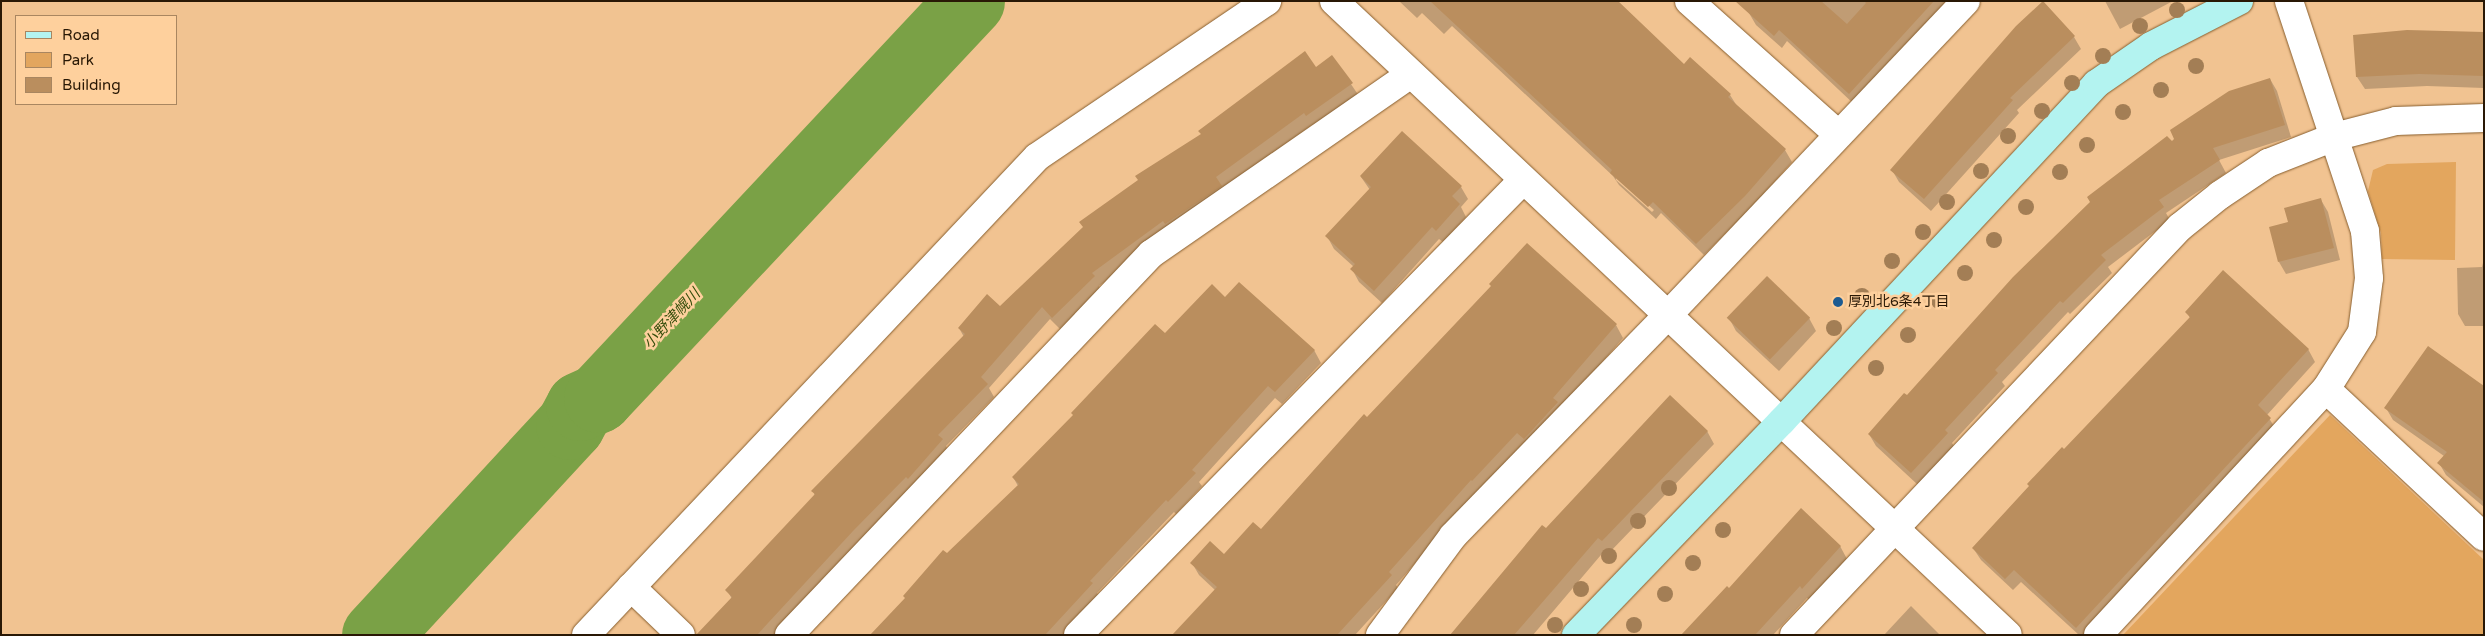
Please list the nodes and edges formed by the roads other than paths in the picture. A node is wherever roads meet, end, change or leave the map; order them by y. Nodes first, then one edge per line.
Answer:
1 (1267, 1) edge
2 (1334, 1) edge
3 (1689, 1) edge
4 (1966, 1) edge
5 (2239, 1) edge
6 (2289, 1) edge
7 (1411, 74) junction
8 (2484, 118) edge
9 (1838, 134) junction
10 (2334, 137) junction
11 (1524, 180) junction
12 (1669, 314) junction
13 (2326, 389) junction
14 (1782, 421) junction
15 (1895, 530) junction
16 (2484, 537) edge
17 (631, 587) junction
18 (586, 635) edge
19 (681, 635) edge
20 (788, 635) edge
21 (1078, 635) edge
22 (1380, 635) edge
23 (1576, 635) edge
24 (1794, 635) edge
25 (2008, 635) edge
26 (2098, 635) edge

1 - 17 street
2 - 7 street
3 - 9 street
4 - 9 street
5 - 14 street
6 - 10 street
7 - 11 street
7 - 20 street
8 - 10 street
9 - 12 street
10 - 13 street
10 - 15 street
11 - 12 street
11 - 21 street
12 - 14 street
12 - 22 street
13 - 16 street
13 - 26 street
14 - 15 street
14 - 23 street
15 - 24 street
15 - 25 street
17 - 18 street
17 - 19 street

